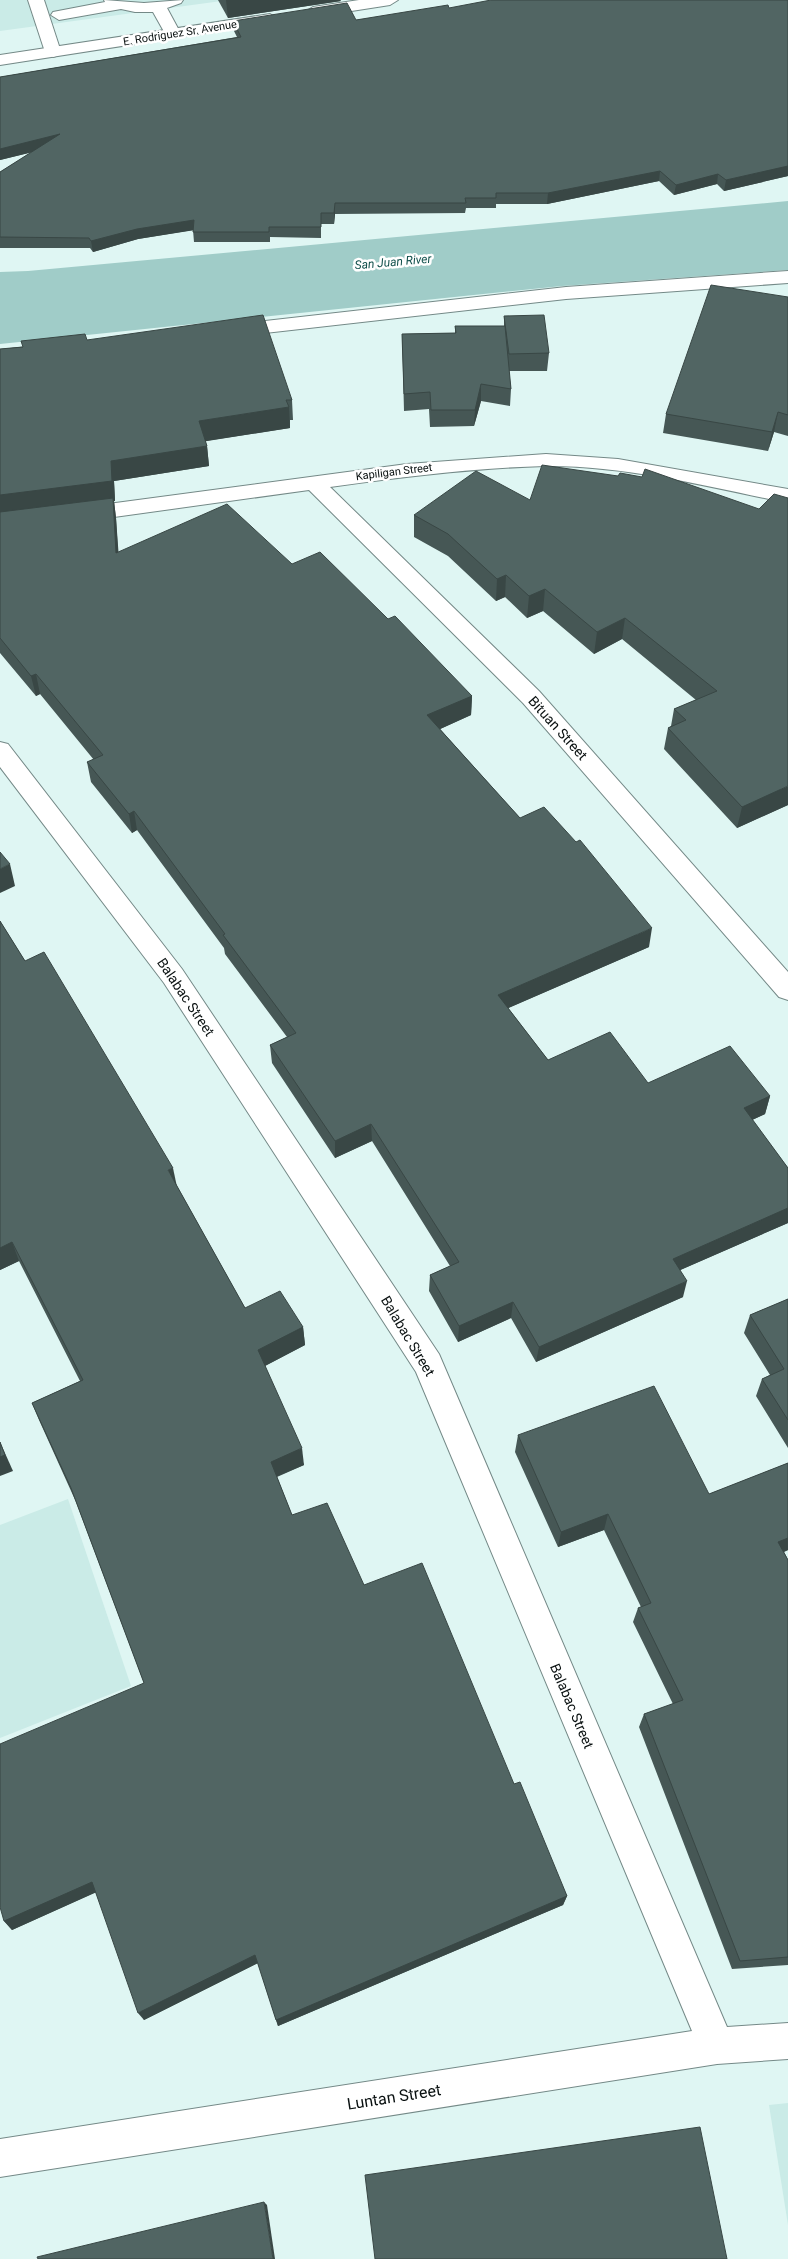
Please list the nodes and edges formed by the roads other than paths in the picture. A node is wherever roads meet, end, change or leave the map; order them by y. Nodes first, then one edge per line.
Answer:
1 (36, 0) edge
2 (176, 0) edge
3 (390, 0) edge
4 (115, 1) edge
5 (158, 6) junction
6 (57, 8) edge
7 (302, 14) edge
8 (282, 17) edge
9 (43, 20) junction
10 (173, 34) junction
11 (53, 52) junction
12 (0, 60) edge
13 (788, 277) edge
14 (208, 333) edge
15 (313, 482) junction
16 (788, 496) edge
17 (59, 517) edge
18 (0, 750) edge
19 (788, 990) edge
20 (788, 2041) edge
21 (717, 2046) junction
22 (0, 2158) edge

1 - 9 street
2 - 5 street
3 - 7 street
4 - 5 street
4 - 6 street
5 - 10 street
6 - 9 street
8 - 10 street, E. Rodriguez Sr. Avenue
9 - 11 street
10 - 11 street, E. Rodriguez Sr. Avenue
11 - 12 street, E. Rodriguez Sr. Avenue
13 - 14 street
15 - 16 street, Kapiligan Street
15 - 17 street, Kapiligan Street
15 - 19 street, Bituan Street
18 - 21 street, Balabac Street
20 - 21 street, Luntan Street
21 - 22 street, Luntan Street

